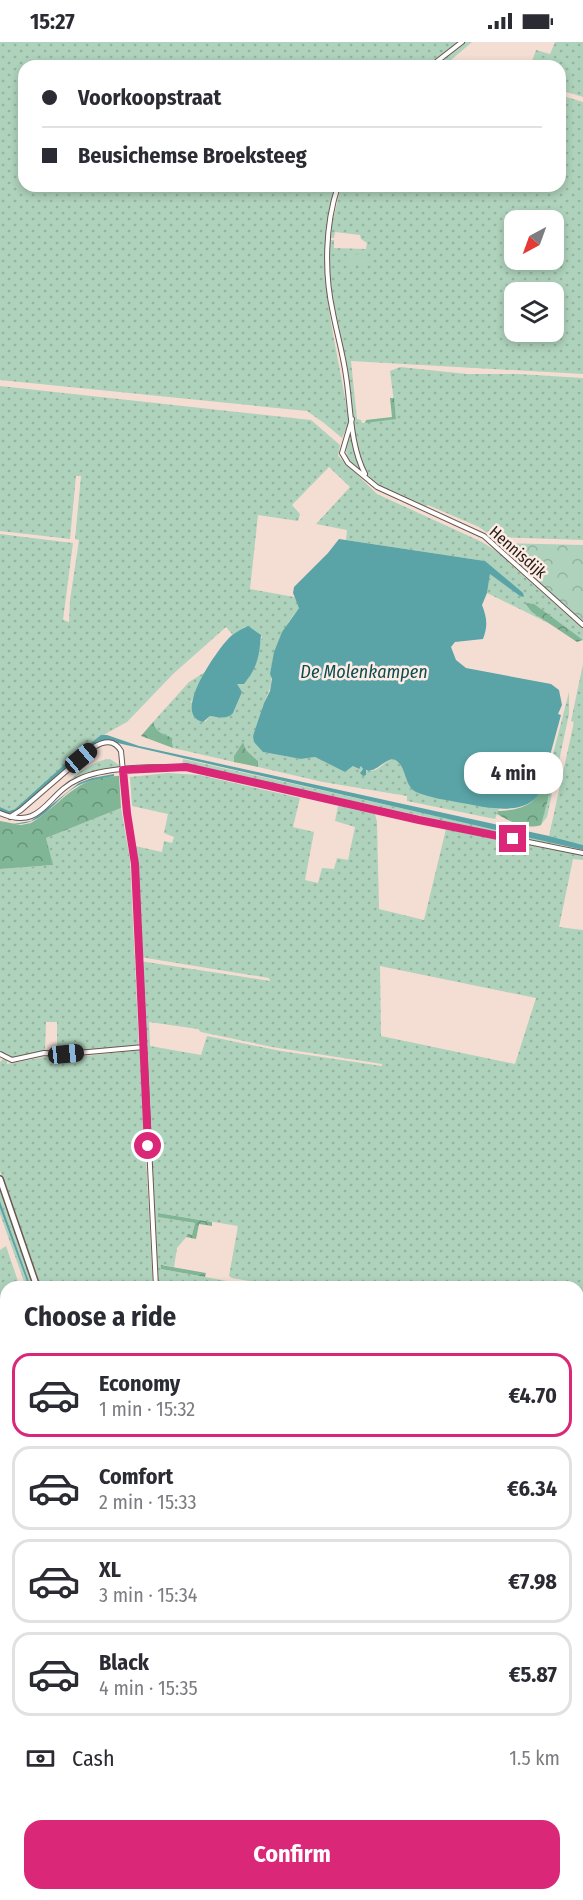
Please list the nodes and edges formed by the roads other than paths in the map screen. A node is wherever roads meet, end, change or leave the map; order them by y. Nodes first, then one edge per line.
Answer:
1 (462, 42) edge
2 (439, 60) edge
3 (336, 192) edge
4 (352, 419) junction
5 (366, 477) junction
6 (583, 625) edge
7 (123, 770) junction
8 (0, 813) edge
9 (10, 817) junction
10 (583, 853) edge
11 (144, 1047) junction
12 (0, 1054) edge
13 (0, 1179) edge
14 (36, 1281) edge
15 (156, 1281) edge

1 - 2 street
3 - 4 street, Hennisdijk
4 - 5 street, Hennisdijk
4 - 5 street, Hennisdijk
5 - 6 street, Hennisdijk
7 - 9 street
7 - 9 street
7 - 10 street
7 - 11 street
8 - 9 street
11 - 12 street
11 - 15 street
13 - 14 highway

